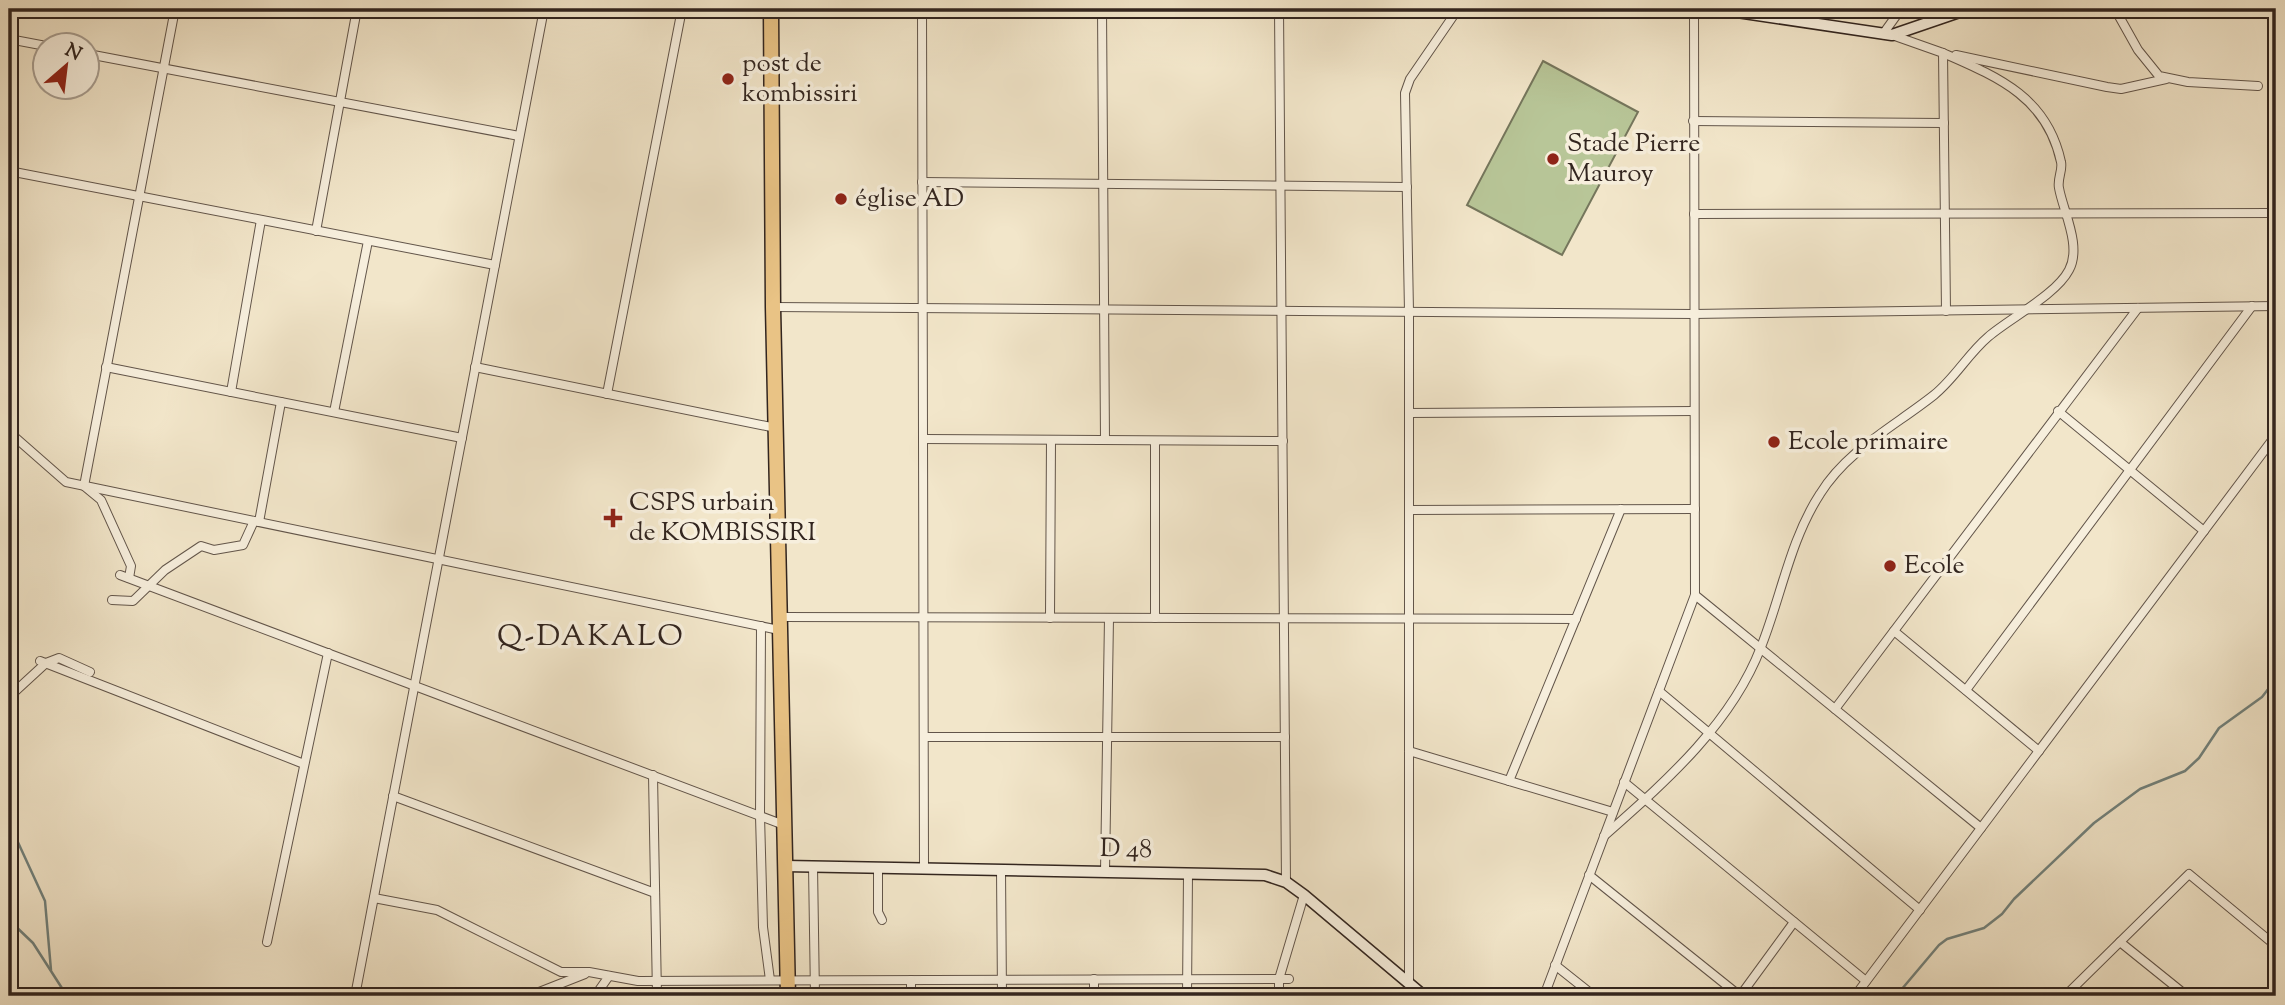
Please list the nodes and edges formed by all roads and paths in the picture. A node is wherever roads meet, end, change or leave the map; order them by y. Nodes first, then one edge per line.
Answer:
1 (175, 9) edge
2 (358, 9) edge
3 (518, 9) edge
4 (682, 9) edge
5 (771, 9) edge
6 (922, 9) edge
7 (1102, 9) edge
8 (1279, 9) edge
9 (1458, 9) edge
10 (1693, 9) edge
11 (1717, 9) edge
12 (1901, 9) edge
13 (1968, 9) edge
14 (2115, 9) edge
15 (543, 11) edge
16 (1887, 35) junction
17 (9, 39) edge
18 (32, 43) edge
19 (1943, 53) junction
20 (102, 57) edge
21 (164, 69) junction
22 (2166, 79) junction
23 (2258, 86) dead end
24 (340, 102) junction
25 (1693, 121) junction
26 (1944, 123) junction
27 (519, 136) junction
28 (11, 171) edge
29 (922, 182) junction
30 (1103, 184) junction
31 (1281, 186) junction
32 (1406, 187) junction
33 (9, 194) edge
34 (139, 196) junction
35 (2276, 213) edge
36 (1693, 214) junction
37 (1945, 214) junction
38 (2068, 215) junction
39 (261, 220) junction
40 (316, 231) junction
41 (368, 241) junction
42 (495, 265) junction
43 (2252, 306) junction
44 (2276, 306) edge
45 (773, 307) junction
46 (2138, 308) junction
47 (923, 309) junction
48 (2025, 309) junction
49 (1104, 310) junction
50 (1282, 311) junction
51 (1946, 311) junction
52 (1409, 312) junction
53 (1693, 314) junction
54 (106, 367) junction
55 (475, 367) junction
56 (231, 392) junction
57 (607, 394) junction
58 (281, 402) junction
59 (1695, 411) junction
60 (2058, 411) junction
61 (334, 412) junction
62 (1409, 413) junction
63 (776, 428) junction
64 (9, 432) edge
65 (2276, 435) edge
66 (462, 438) junction
67 (923, 439) junction
68 (1051, 440) junction
69 (1105, 440) junction
70 (1155, 440) junction
71 (1283, 442) junction
72 (2129, 469) junction
73 (84, 486) junction
74 (1621, 509) junction
75 (1695, 509) junction
76 (1409, 510) junction
77 (257, 522) junction
78 (2204, 531) junction
79 (439, 559) junction
80 (150, 586) junction
81 (1695, 596) junction
82 (112, 600) dead end
83 (923, 617) junction
84 (1050, 618) junction
85 (1110, 618) junction
86 (1155, 618) junction
87 (1284, 618) junction
88 (1409, 619) junction
89 (1576, 619) junction
90 (779, 623) junction
91 (761, 626) junction
92 (1894, 631) junction
93 (1760, 649) junction
94 (328, 653) junction
95 (43, 662) junction
96 (90, 671) dead end
97 (414, 686) junction
98 (1966, 690) junction
99 (1659, 691) junction
100 (9, 697) edge
101 (1835, 709) junction
102 (1710, 734) junction
103 (924, 737) junction
104 (1107, 737) junction
105 (1285, 737) junction
106 (1409, 751) junction
107 (2039, 751) junction
108 (304, 764) junction
109 (653, 775) junction
110 (1509, 781) junction
111 (1624, 782) junction
112 (393, 796) junction
113 (1645, 799) junction
114 (1613, 812) junction
115 (760, 816) junction
116 (784, 825) junction
117 (1981, 828) junction
118 (1604, 836) junction
119 (785, 866) junction
120 (813, 866) junction
121 (878, 867) junction
122 (924, 869) junction
123 (1001, 870) junction
124 (1104, 872) junction
125 (1188, 874) junction
126 (1590, 875) junction
127 (1286, 882) junction
128 (655, 893) junction
129 (1304, 895) junction
130 (373, 898) junction
131 (1920, 909) junction
132 (882, 920) dead end
133 (1794, 922) junction
134 (267, 942) dead end
135 (2120, 942) junction
136 (2276, 946) edge
137 (1555, 965) junction
138 (589, 972) junction
139 (609, 976) junction
140 (1094, 979) junction
141 (1187, 979) junction
142 (1279, 979) junction
143 (1289, 979) dead end
144 (788, 980) junction
145 (814, 980) junction
146 (911, 980) junction
147 (1002, 980) junction
148 (656, 981) junction
149 (770, 981) junction
150 (1866, 981) junction
151 (1409, 983) junction
152 (355, 996) edge
153 (529, 996) edge
154 (595, 996) edge
155 (657, 996) edge
156 (788, 996) edge
157 (814, 996) edge
158 (911, 996) edge
159 (1002, 996) edge
160 (1094, 996) edge
161 (1187, 996) edge
162 (1279, 996) edge
163 (1424, 996) edge
164 (1544, 996) edge
165 (1594, 996) edge
166 (1740, 996) edge
167 (1855, 996) edge
168 (2065, 996) edge
169 (2187, 996) edge

1 - 21 street
2 - 24 street
3 - 15 street
4 - 57 street
5 - 45 highway
6 - 29 street
7 - 30 street
8 - 31 street
9 - 32 street
10 - 25 street
11 - 16 street
12 - 16 street
13 - 16 street
14 - 22 street
15 - 27 street
16 - 19 street
17 - 18 street
19 - 22 street
19 - 26 street
19 - 38 street
20 - 21 street
21 - 24 street
21 - 34 street
22 - 23 street
24 - 27 street
24 - 40 street
25 - 26 street
25 - 36 street
26 - 37 street
27 - 42 street
28 - 33 street
28 - 34 street
29 - 30 street
29 - 47 street
30 - 31 street
30 - 49 street
31 - 32 street
31 - 50 street
32 - 52 street
34 - 39 street
34 - 54 street
35 - 38 street
36 - 37 street
36 - 53 street
37 - 38 street
37 - 51 street
38 - 48 street
39 - 40 street
39 - 56 street
40 - 41 street
41 - 42 street
41 - 61 street
42 - 55 street
43 - 44 street
43 - 46 street
43 - 72 street
45 - 47 street
45 - 63 highway
46 - 48 street
46 - 60 street
47 - 49 street
47 - 67 street
48 - 51 street
48 - 93 street
49 - 50 street
49 - 69 street
50 - 52 street
50 - 71 street
51 - 53 street
52 - 53 street
52 - 62 street
53 - 59 street
54 - 56 street
54 - 73 street
55 - 57 street
55 - 66 street
56 - 58 street
57 - 63 street
58 - 61 street
58 - 77 street
59 - 62 street
59 - 75 street
60 - 72 street
60 - 92 street
61 - 66 street
62 - 76 street
63 - 90 highway
64 - 73 street
65 - 78 street
66 - 79 street
67 - 68 street
67 - 83 street
68 - 69 street
68 - 84 street
69 - 70 street
70 - 71 street
70 - 86 street
71 - 87 street
72 - 78 street
72 - 98 street
73 - 77 street
73 - 80 street
74 - 75 street
74 - 76 street
74 - 89 street
75 - 81 street
76 - 88 street
77 - 79 street
77 - 80 street
78 - 107 street
79 - 91 street
79 - 97 street
80 - 82 street
80 - 94 street
81 - 93 street
81 - 99 street
83 - 84 street
83 - 90 street
83 - 103 street
84 - 85 street
85 - 86 street
85 - 104 street
86 - 87 street
87 - 88 street
87 - 105 street
88 - 89 street
88 - 106 street
89 - 110 street
90 - 91 street
90 - 116 highway
91 - 115 street
92 - 98 street
92 - 101 street
93 - 101 street
93 - 102 street
94 - 97 street
94 - 108 street
95 - 96 street
95 - 100 street
95 - 108 street
97 - 109 street
97 - 112 street
98 - 107 street
99 - 102 street
99 - 111 street
101 - 117 street
102 - 113 street
102 - 131 street
103 - 104 street
103 - 122 street
104 - 105 street
104 - 124 street
105 - 127 street
106 - 110 street
106 - 151 street
107 - 117 street
108 - 134 street
109 - 115 street
109 - 128 street
110 - 114 street
111 - 113 street
111 - 114 street
112 - 128 street
112 - 130 street
113 - 118 street
113 - 133 street
114 - 118 street
115 - 116 street
115 - 149 street
116 - 119 highway
117 - 131 street
118 - 126 street
119 - 120 street, D 48
119 - 144 highway
120 - 121 street, D 48
120 - 145 street
121 - 122 street, D 48
121 - 132 street
122 - 123 street, D 48
123 - 124 street, D 48
123 - 147 street
124 - 125 street, D 48
125 - 127 street, D 48
125 - 141 street
126 - 137 street
126 - 166 street
127 - 129 street, D 48
128 - 148 street
129 - 142 street
129 - 151 street, D 48
130 - 138 street
130 - 152 street
131 - 150 street
133 - 150 street
133 - 166 street
135 - 136 street
135 - 168 street
135 - 169 street
137 - 164 street
137 - 165 street
138 - 139 street
138 - 153 street
139 - 148 street
139 - 154 street
140 - 141 street
140 - 147 street
140 - 160 street
141 - 142 street
141 - 161 street
142 - 143 street
142 - 162 street
144 - 145 street
144 - 149 street
144 - 156 highway
145 - 146 street
145 - 157 street
146 - 147 street
146 - 158 street
147 - 159 street
148 - 149 street
148 - 155 street
150 - 167 street
151 - 163 street, D 48

